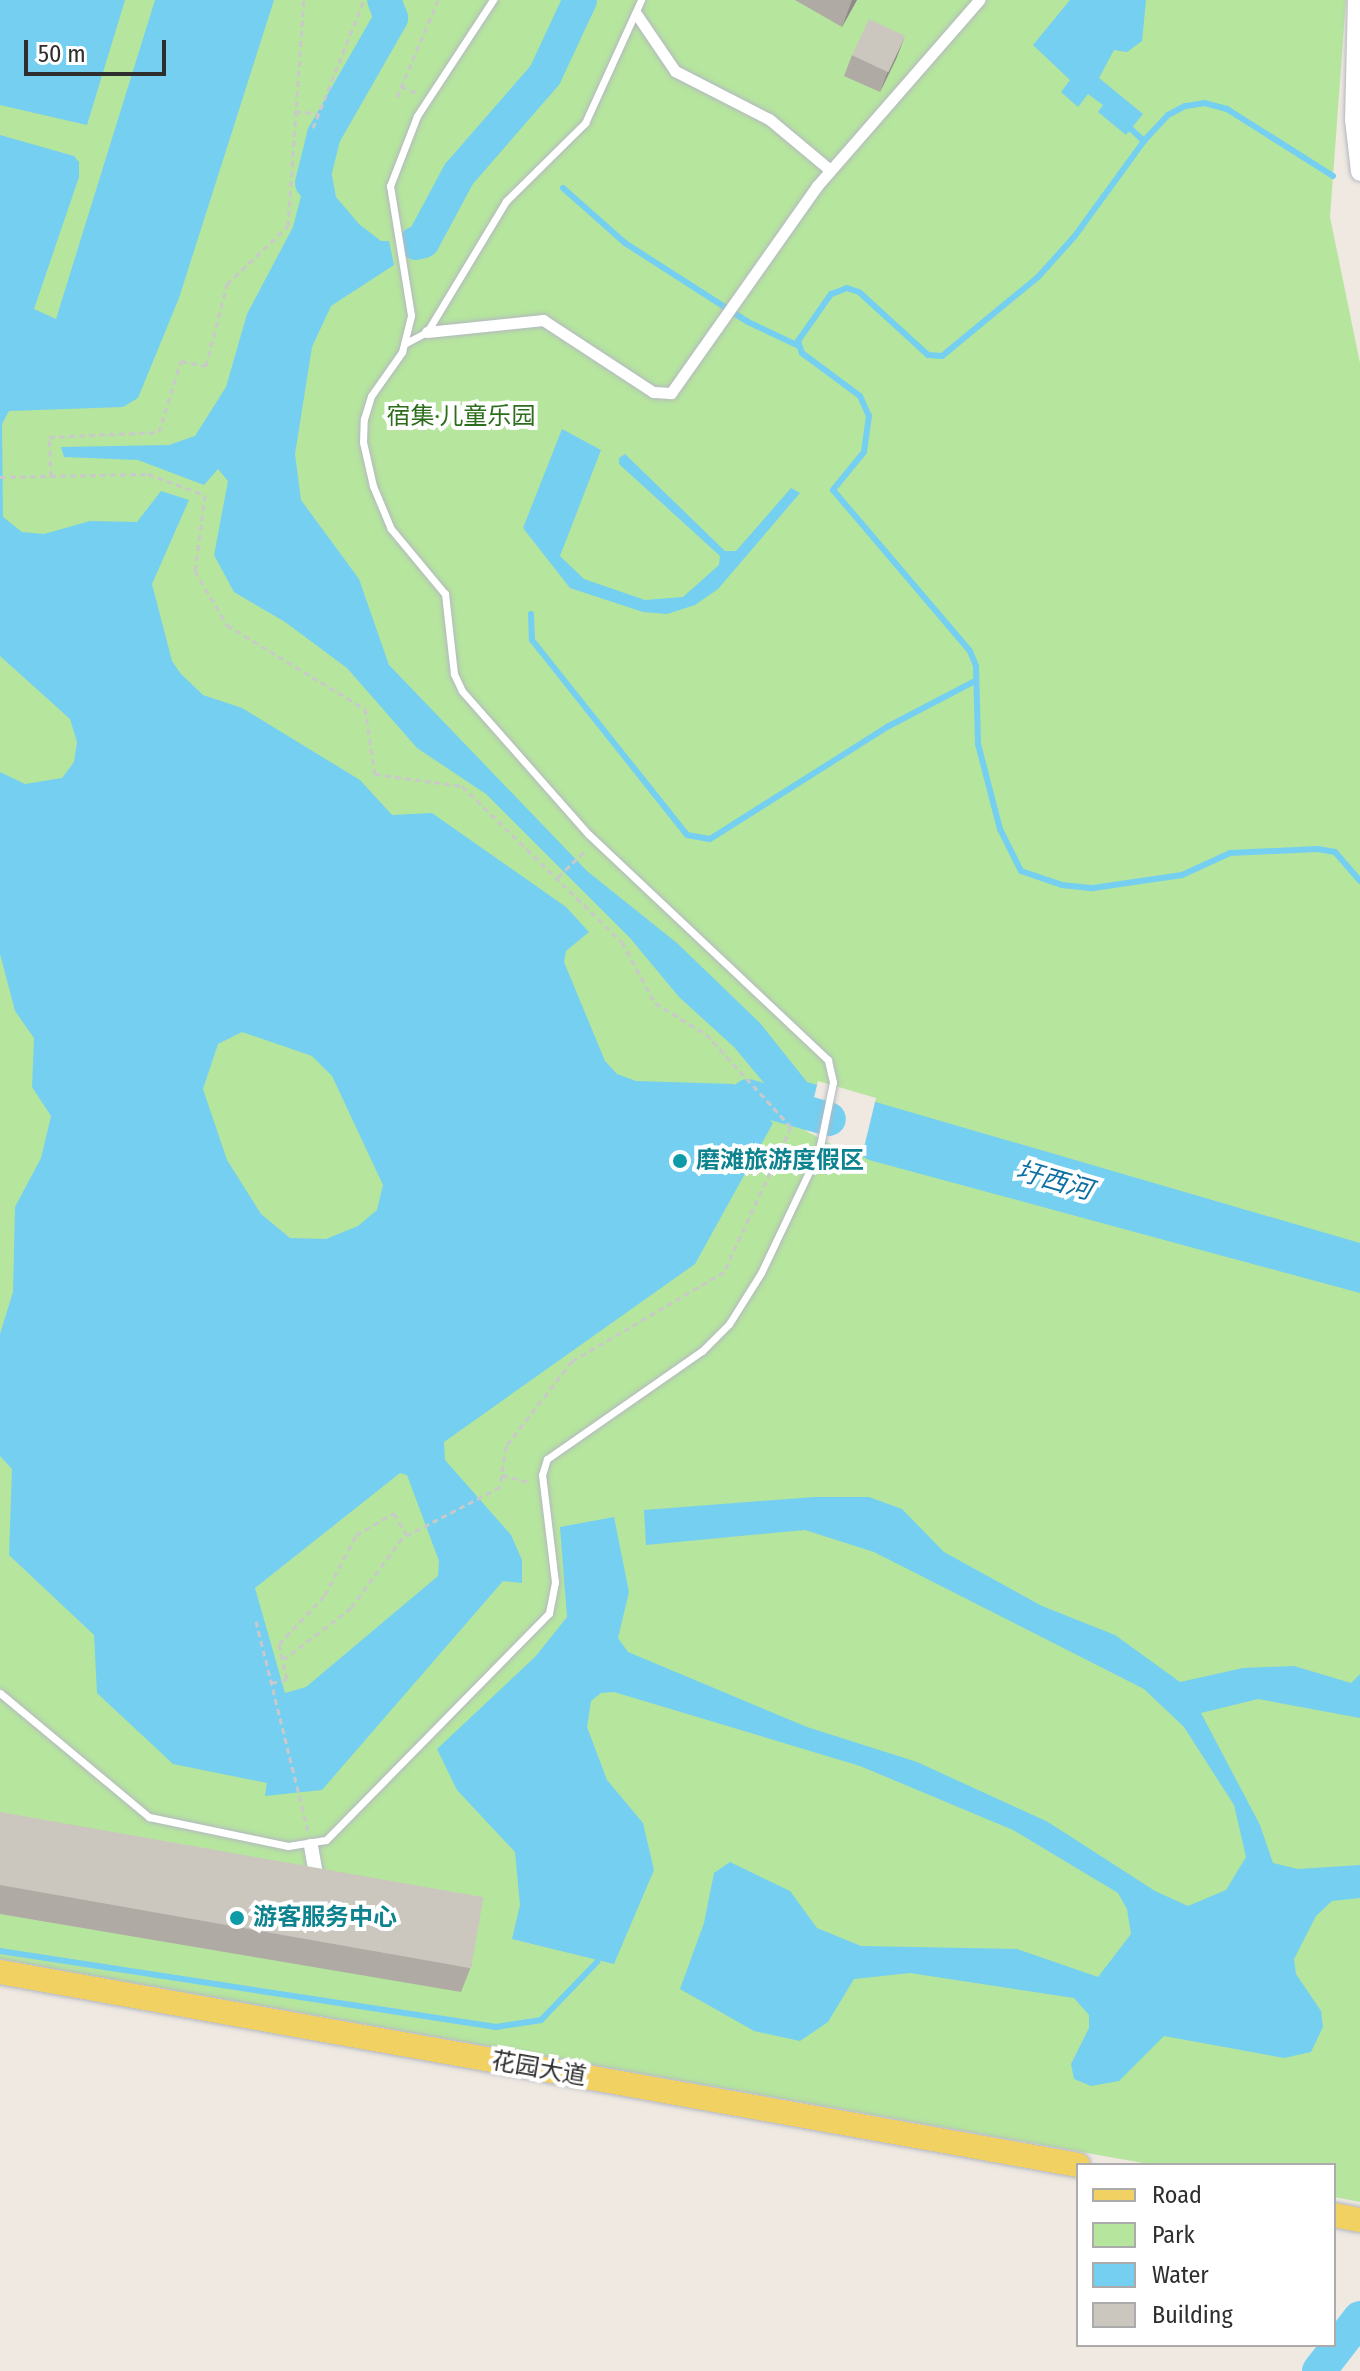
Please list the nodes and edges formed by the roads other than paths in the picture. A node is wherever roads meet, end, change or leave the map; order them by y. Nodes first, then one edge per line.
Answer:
1 (493, 0) edge
2 (641, 0) edge
3 (979, 0) edge
4 (1357, 0) edge
5 (637, 15) junction
6 (830, 170) junction
7 (1360, 172) edge
8 (427, 332) junction
9 (406, 343) junction
10 (0, 1693) edge
11 (311, 1846) junction
12 (321, 1896) edge
13 (0, 1972) edge
14 (0, 1988) edge
15 (1076, 2165) edge
16 (1076, 2176) edge
17 (1336, 2215) edge
18 (1360, 2220) edge
19 (1336, 2225) edge
20 (1360, 2230) edge

1 - 9 lane
2 - 5 lane
3 - 6 street
4 - 7 street
5 - 6 street
5 - 8 lane
6 - 8 street
8 - 9 lane
9 - 11 lane
10 - 11 lane
11 - 12 street
13 - 15 main road, 花园大道
14 - 16 main road, 花园大道
17 - 18 main road
19 - 20 main road

